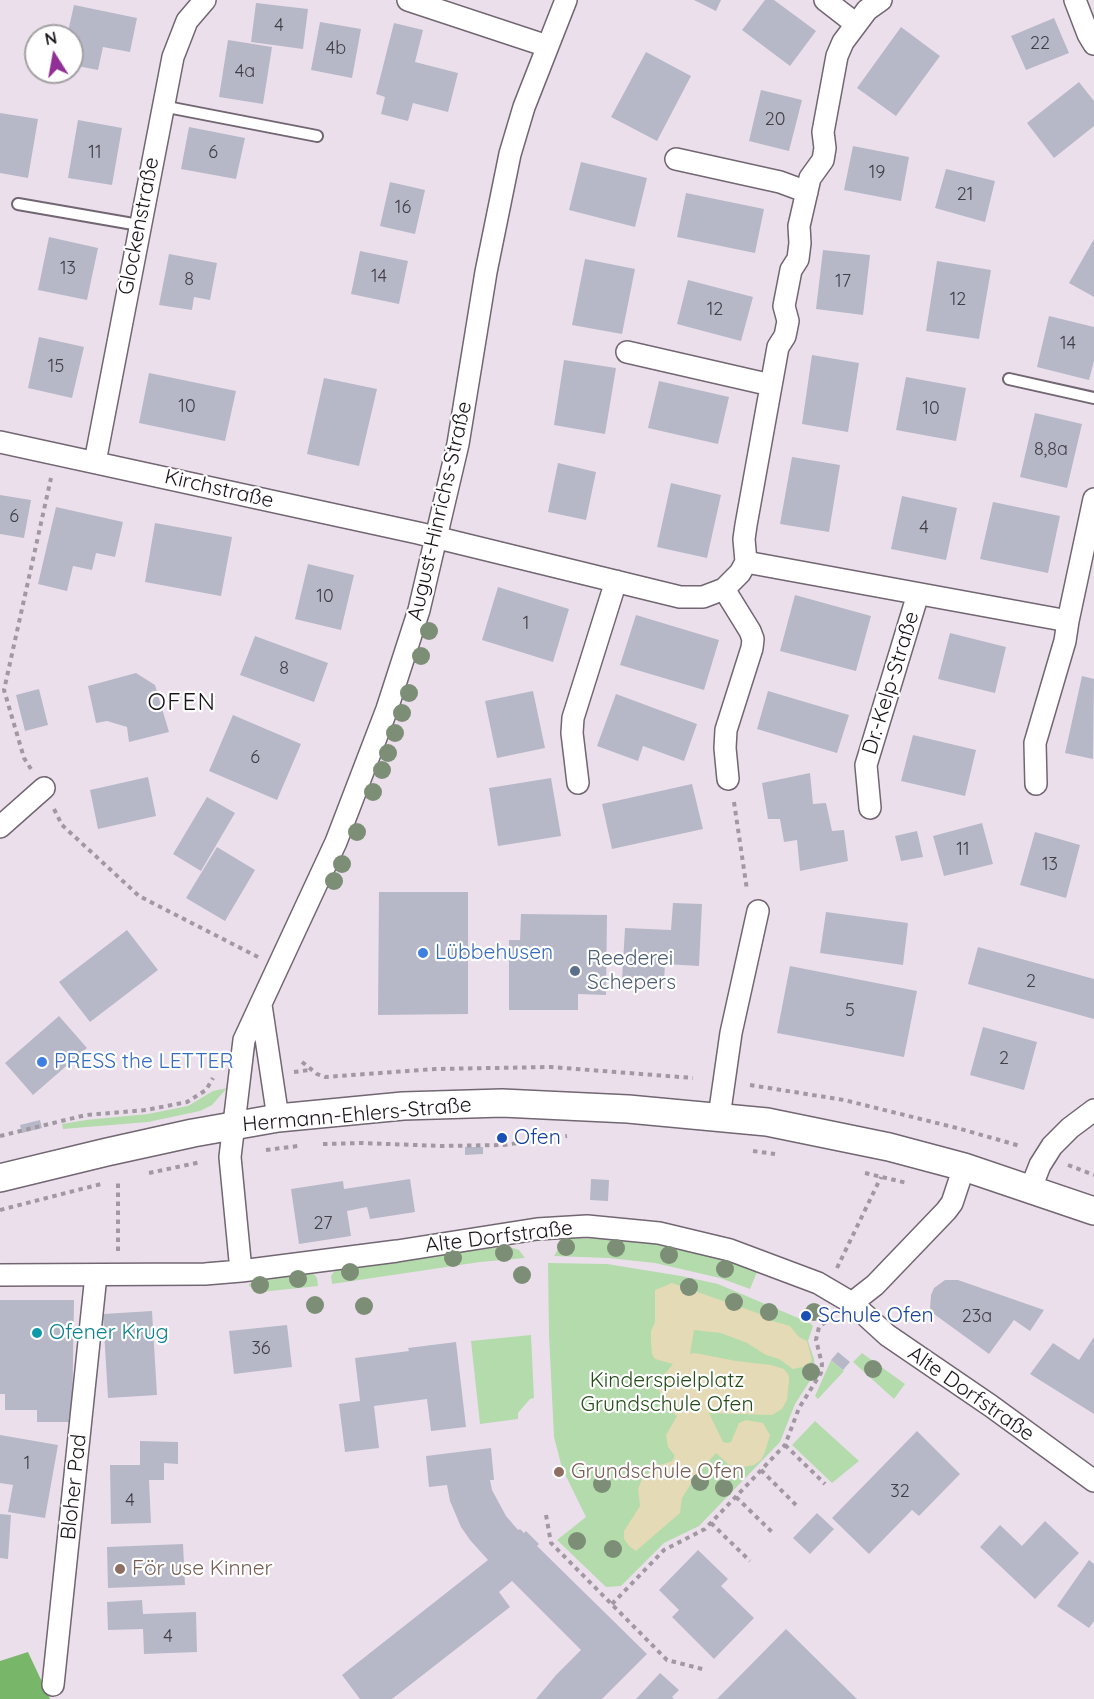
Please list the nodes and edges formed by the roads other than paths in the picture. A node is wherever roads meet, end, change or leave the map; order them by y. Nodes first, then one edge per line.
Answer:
1 (205, 0) edge
2 (408, 0) edge
3 (566, 0) edge
4 (825, 0) edge
5 (881, 0) edge
6 (1075, 0) edge
7 (856, 24) junction
8 (1094, 44) edge
9 (546, 46) junction
10 (162, 106) junction
11 (317, 136) dead end
12 (676, 159) dead end
13 (807, 192) junction
14 (18, 204) dead end
15 (139, 225) junction
16 (627, 352) dead end
17 (1009, 379) dead end
18 (771, 385) junction
19 (1094, 398) edge
20 (0, 442) edge
21 (95, 462) junction
22 (1094, 500) edge
23 (437, 539) junction
24 (746, 561) junction
25 (616, 581) junction
26 (724, 589) junction
27 (918, 594) junction
28 (1068, 621) junction
29 (728, 779) road end
30 (578, 783) dead end
31 (1035, 784) dead end
32 (45, 788) road end
33 (870, 808) dead end
34 (0, 827) edge
35 (758, 911) road end
36 (261, 1005) junction
37 (1094, 1110) edge
38 (719, 1117) junction
39 (278, 1118) junction
40 (234, 1126) junction
41 (964, 1167) junction
42 (0, 1178) edge
43 (1031, 1188) junction
44 (1094, 1211) edge
45 (241, 1271) junction
46 (0, 1275) edge
47 (96, 1275) junction
48 (852, 1303) junction
49 (1094, 1481) edge
50 (52, 1692) edge

1 - 10 street, Glockenstraße
2 - 9 street
3 - 9 street, August-Hinrichs-Straße
4 - 7 street
5 - 7 street
6 - 8 street
7 - 13 street
9 - 23 street, August-Hinrichs-Straße
10 - 11 lane
10 - 15 street, Glockenstraße
12 - 13 street
13 - 18 street
14 - 15 lane
15 - 21 street, Glockenstraße
16 - 18 street
17 - 19 lane
18 - 24 street
20 - 21 street, Kirchstraße
21 - 23 street, Kirchstraße
22 - 28 street
23 - 25 street, Kirchstraße
23 - 36 street, August-Hinrichs-Straße
24 - 26 street
24 - 27 street, Dr.-Kelp-Straße
25 - 26 street, Kirchstraße
25 - 30 street
26 - 29 street
27 - 28 street, Dr.-Kelp-Straße
27 - 33 street, Dr.-Kelp-Straße
28 - 31 street
32 - 34 street
35 - 38 street
36 - 39 street
36 - 40 street, August-Hinrichs-Straße
37 - 43 street
38 - 39 street, Hermann-Ehlers-Straße
38 - 41 street, Hermann-Ehlers-Straße
39 - 40 street, Hermann-Ehlers-Straße
40 - 42 street, Hermann-Ehlers-Straße
40 - 45 street
41 - 43 street, Hermann-Ehlers-Straße
41 - 48 street
43 - 44 street, Hermann-Ehlers-Straße
45 - 47 street, Alte Dorfstraße
45 - 48 street, Alte Dorfstraße
46 - 47 street, Alte Dorfstraße
47 - 50 street, Bloher Pad
48 - 49 street, Alte Dorfstraße

